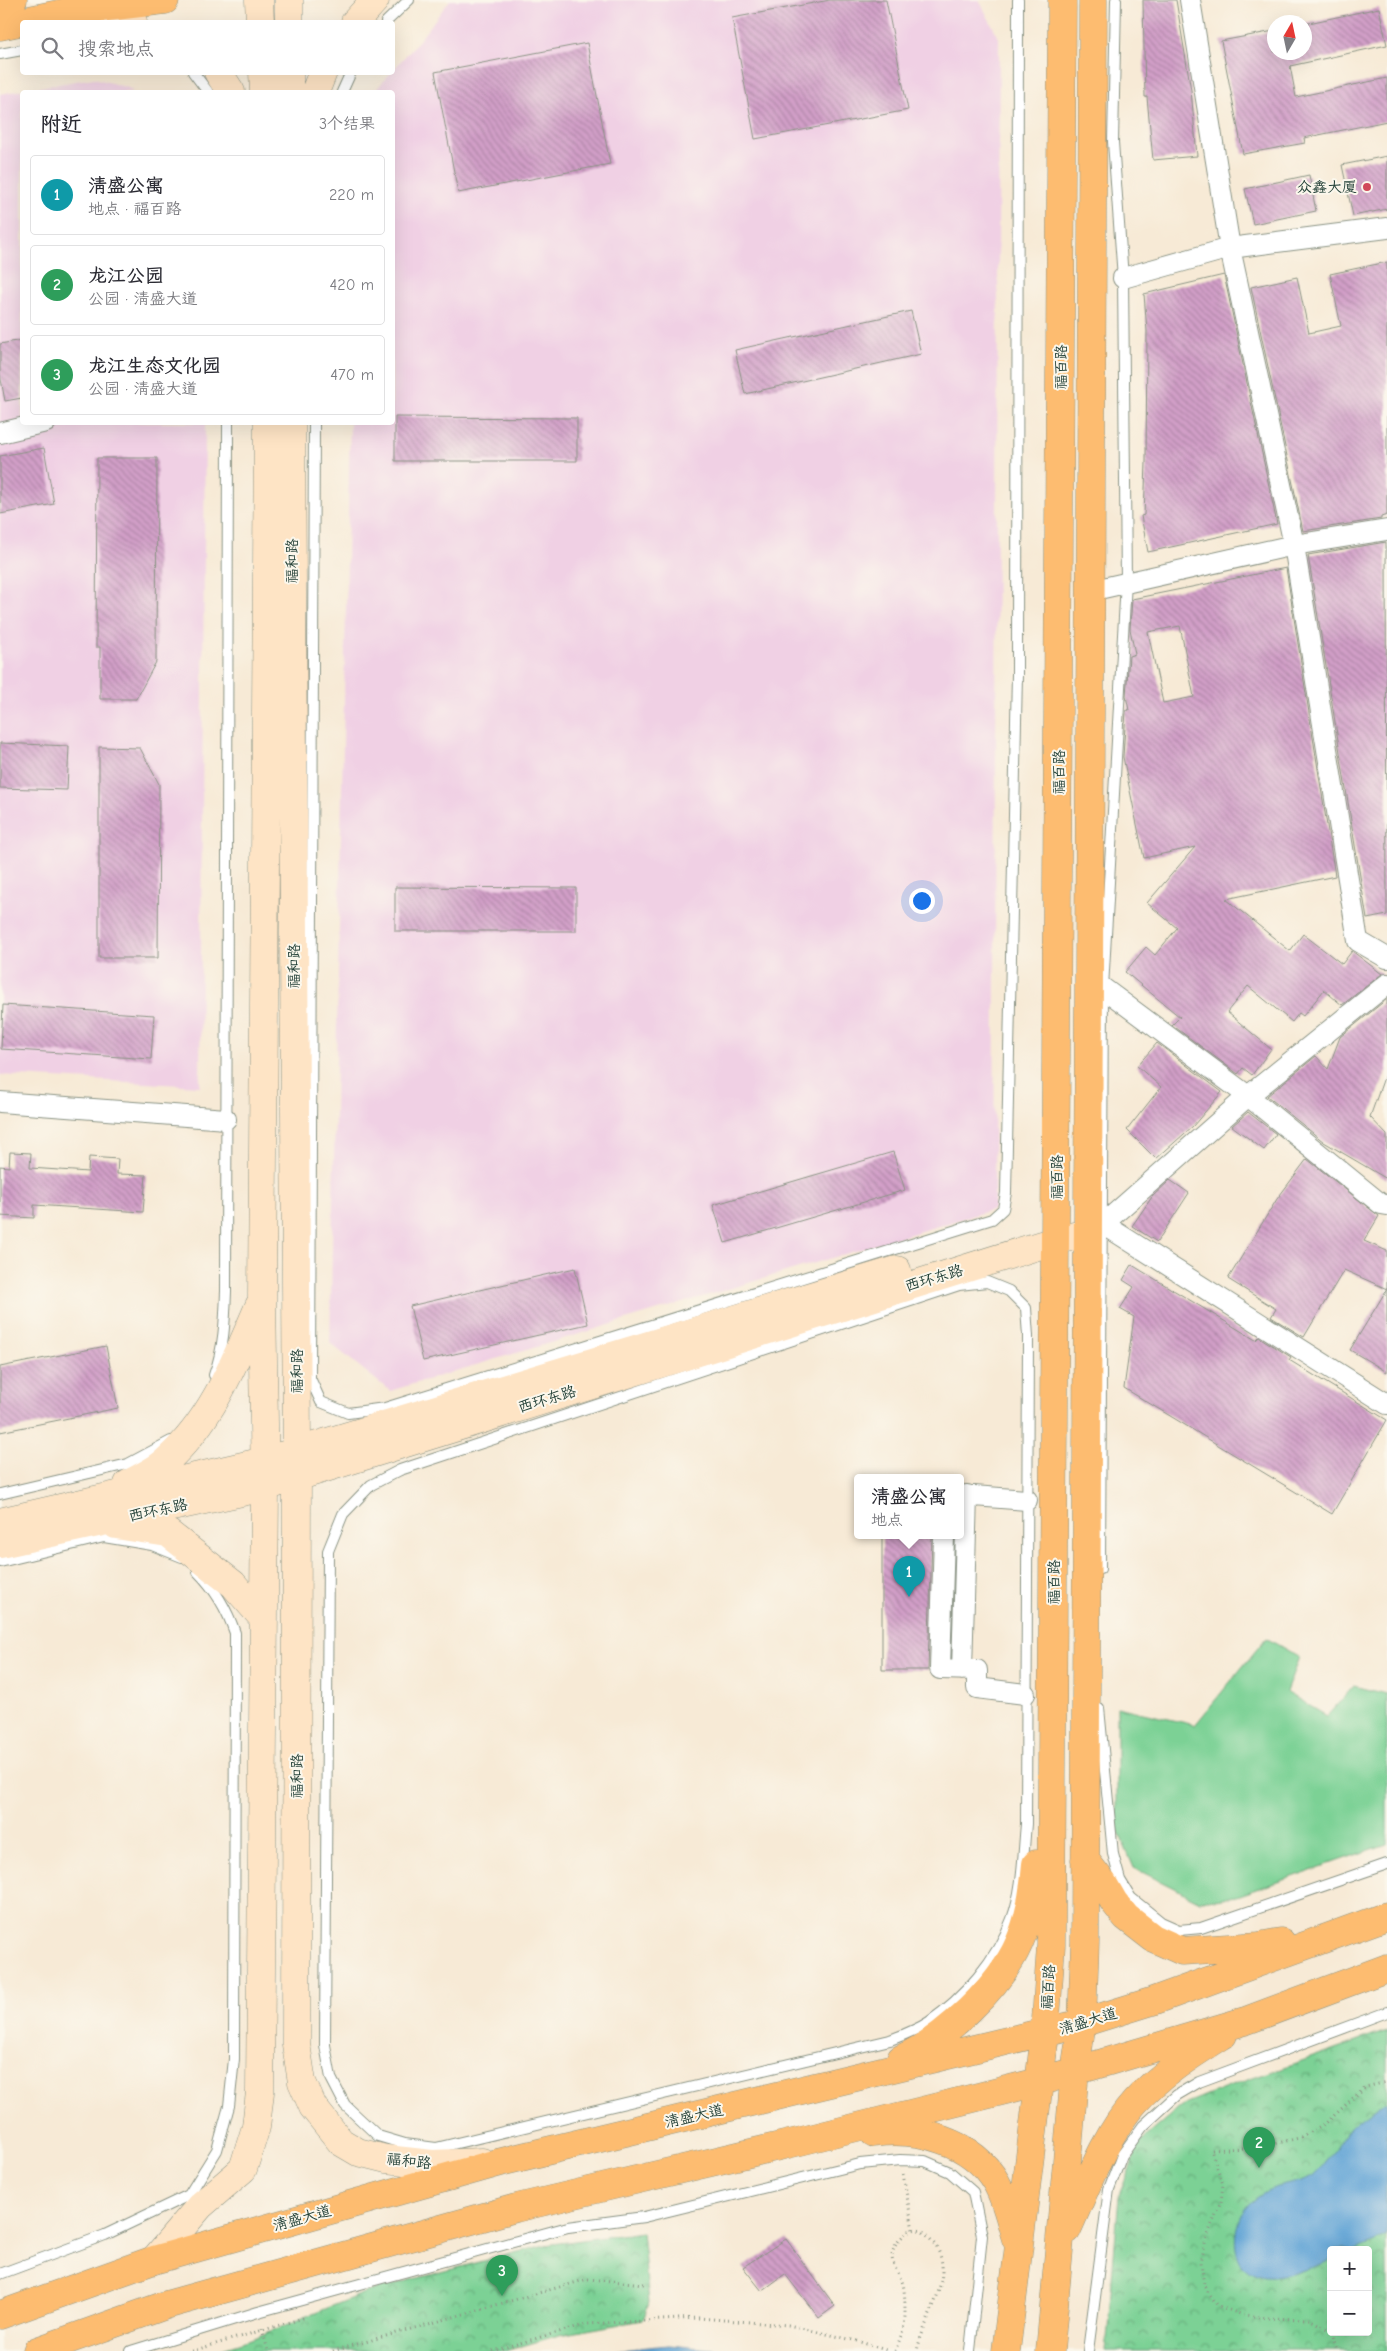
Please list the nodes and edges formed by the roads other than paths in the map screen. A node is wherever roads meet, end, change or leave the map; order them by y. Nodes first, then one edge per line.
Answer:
1 (14, 0) edge
2 (165, 0) edge
3 (259, 0) edge
4 (289, 0) edge
5 (375, 0) edge
6 (409, 0) edge
7 (1018, 0) edge
8 (1062, 0) edge
9 (1093, 0) edge
10 (1116, 0) edge
11 (1190, 0) edge
12 (0, 2) edge
13 (73, 11) junction
14 (29, 20) edge
15 (126, 20) edge
16 (260, 20) edge
17 (289, 20) edge
18 (357, 20) edge
19 (388, 20) edge
20 (20, 22) edge
21 (0, 26) edge
22 (20, 50) edge
23 (0, 54) edge
24 (195, 75) edge
25 (220, 75) edge
26 (263, 75) edge
27 (289, 75) edge
28 (321, 75) edge
29 (350, 75) edge
30 (206, 90) edge
31 (230, 90) edge
32 (264, 90) edge
33 (289, 90) edge
34 (316, 90) edge
35 (343, 90) edge
36 (1387, 228) edge
37 (1230, 248) junction
38 (1123, 278) junction
39 (33, 425) edge
40 (228, 425) edge
41 (268, 425) edge
42 (291, 425) edge
43 (314, 425) edge
44 (0, 433) edge
45 (1387, 530) edge
46 (1294, 545) junction
47 (1126, 582) junction
48 (1090, 591) junction
49 (1387, 958) edge
50 (1387, 984) edge
51 (1103, 988) junction
52 (1248, 1096) junction
53 (0, 1102) edge
54 (226, 1119) junction
55 (1387, 1205) edge
56 (1092, 1223) junction
57 (1057, 1230) junction
58 (262, 1298) junction
59 (1387, 1404) edge
60 (297, 1465) junction
61 (265, 1474) junction
62 (0, 1494) edge
63 (964, 1495) edge
64 (100, 1498) junction
65 (1026, 1500) junction
66 (0, 1522) edge
67 (65, 1529) junction
68 (944, 1539) edge
69 (963, 1539) edge
70 (0, 1544) edge
71 (0, 1562) edge
72 (1100, 1578) dead end
73 (263, 1618) junction
74 (962, 1670) junction
75 (1025, 1694) junction
76 (1099, 1695) dead end
77 (1053, 1752) junction
78 (1085, 1860) junction
79 (1387, 1864) edge
80 (1378, 1919) edge
81 (1387, 1968) edge
82 (1387, 2012) edge
83 (1245, 2020) junction
84 (1082, 2023) junction
85 (1046, 2034) junction
86 (1076, 2071) junction
87 (864, 2076) junction
88 (1038, 2082) junction
89 (801, 2141) junction
90 (501, 2162) junction
91 (1019, 2249) junction
92 (154, 2260) junction
93 (0, 2274) edge
94 (1056, 2275) junction
95 (0, 2314) edge
96 (37, 2351) edge
97 (131, 2351) edge
98 (970, 2351) edge
99 (1006, 2351) edge
100 (1050, 2351) edge
101 (1088, 2351) edge

1 - 12 main road
2 - 13 main road
3 - 16 street
4 - 17 street
5 - 18 street
6 - 19 lane
7 - 43 lane
8 - 57 main road, 福百路
9 - 48 main road, 福百路
10 - 38 lane
11 - 37 street
13 - 14 main road
13 - 15 street
20 - 21 main road
22 - 23 lane
24 - 30 lane
25 - 31 street
26 - 32 street
27 - 33 street
28 - 34 street
29 - 35 lane
36 - 37 street
37 - 38 street
37 - 46 street
38 - 47 lane
39 - 44 street
40 - 54 lane
41 - 58 street, 福和路
42 - 60 street, 福和路
45 - 46 street
46 - 47 street
46 - 49 street
47 - 48 street
47 - 51 lane
48 - 56 main road, 福百路
50 - 52 street
51 - 52 street
51 - 56 lane
52 - 55 street
52 - 56 street
53 - 54 street
54 - 62 lane
56 - 57 street, 西环东路
56 - 59 street
56 - 72 lane
56 - 78 main road, 福百路
57 - 60 street, 西环东路
57 - 77 main road, 福百路
58 - 61 street, 福和路
58 - 64 street
60 - 61 street, 西环东路
60 - 90 street, 福和路
61 - 64 street, 西环东路
61 - 67 street, 西环东路
61 - 73 street, 福和路
63 - 65 street
64 - 66 street, 西环东路
65 - 75 lane
65 - 75 lane
67 - 70 street, 西环东路
67 - 73 street
68 - 74 street
69 - 74 street
71 - 93 lane
73 - 92 street, 福和路
74 - 75 street
76 - 79 lane
77 - 85 main road, 福百路
77 - 87 main road
78 - 80 main road
78 - 84 main road, 福百路
80 - 84 main road, 清盛大道
81 - 83 main road
82 - 101 lane
83 - 86 main road
83 - 94 main road
84 - 85 main road, 清盛大道
84 - 86 main road, 福百路
85 - 87 main road, 清盛大道
85 - 88 main road, 福百路
86 - 88 main road
86 - 94 main road, 福百路
87 - 90 main road, 清盛大道
88 - 89 main road
88 - 91 main road, 福百路
89 - 91 main road
89 - 96 main road
90 - 92 main road, 清盛大道
91 - 99 main road, 福百路
92 - 95 main road, 清盛大道
94 - 100 main road, 福百路
97 - 98 lane

